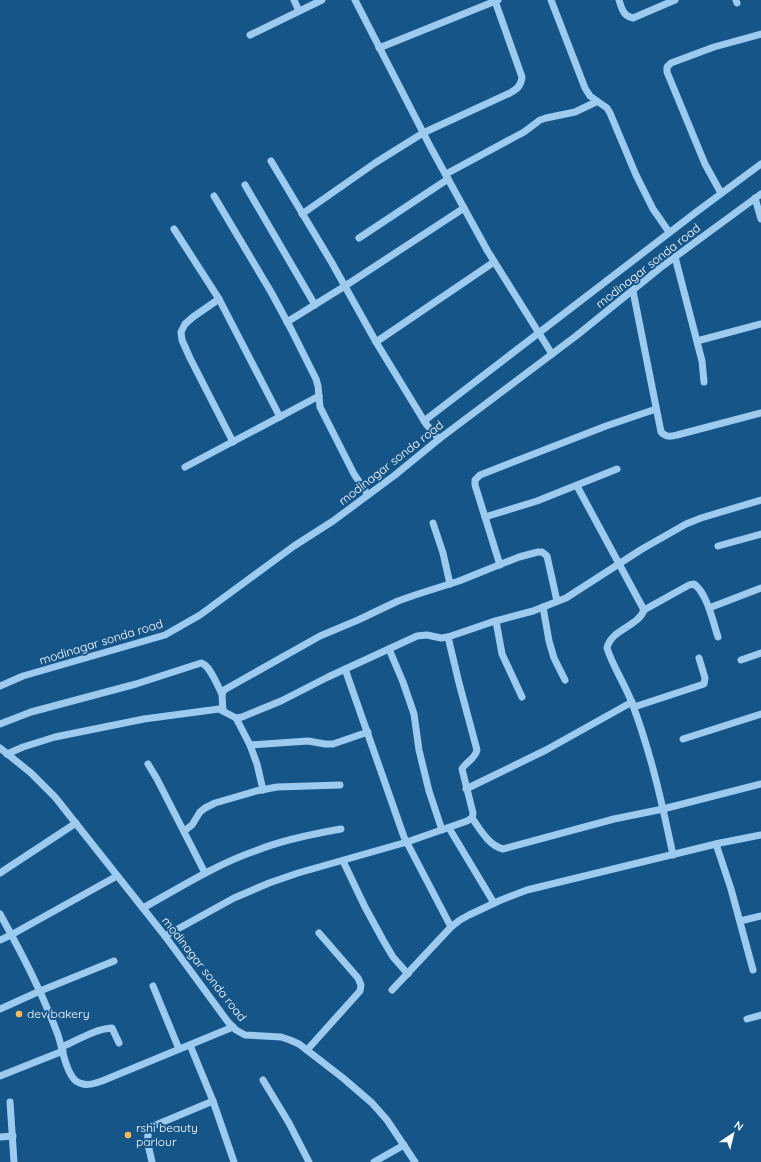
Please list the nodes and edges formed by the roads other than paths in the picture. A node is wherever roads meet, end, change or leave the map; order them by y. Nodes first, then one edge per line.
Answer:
1 (294, 0) edge
2 (322, 0) edge
3 (355, 0) edge
4 (496, 0) edge
5 (551, 0) edge
6 (619, 0) edge
7 (675, 0) edge
8 (299, 11) junction
9 (761, 34) edge
10 (250, 35) dead end
11 (379, 48) junction
12 (596, 102) junction
13 (423, 133) junction
14 (271, 161) dead end
15 (761, 164) edge
16 (447, 177) junction
17 (246, 185) dead end
18 (721, 193) junction
19 (214, 196) dead end
20 (758, 196) edge
21 (464, 208) junction
22 (302, 214) junction
23 (761, 219) edge
24 (174, 229) dead end
25 (669, 232) junction
26 (359, 238) dead end
27 (675, 257) junction
28 (494, 262) junction
29 (345, 286) junction
30 (633, 291) junction
31 (219, 299) junction
32 (315, 305) junction
33 (287, 322) junction
34 (761, 324) edge
35 (540, 336) junction
36 (697, 341) junction
37 (376, 342) junction
38 (552, 354) junction
39 (704, 382) dead end
40 (319, 396) junction
41 (656, 409) junction
42 (761, 413) edge
43 (280, 417) junction
44 (425, 422) junction
45 (437, 438) junction
46 (233, 442) junction
47 (186, 467) dead end
48 (617, 469) dead end
49 (577, 486) junction
50 (368, 495) junction
51 (761, 500) edge
52 (485, 517) junction
53 (434, 523) dead end
54 (761, 534) edge
55 (718, 546) dead end
56 (620, 564) junction
57 (500, 565) junction
58 (450, 584) junction
59 (761, 588) edge
60 (557, 601) junction
61 (543, 607) junction
62 (709, 608) junction
63 (644, 610) junction
64 (496, 621) junction
65 (448, 637) junction
66 (718, 637) dead end
67 (389, 649) junction
68 (761, 653) edge
69 (699, 658) dead end
70 (741, 660) dead end
71 (345, 669) junction
72 (565, 680) dead end
73 (0, 686) edge
74 (222, 694) junction
75 (522, 697) dead end
76 (633, 705) junction
77 (223, 711) junction
78 (761, 714) edge
79 (236, 718) junction
80 (0, 724) edge
81 (368, 732) junction
82 (683, 739) dead end
83 (250, 745) junction
84 (0, 748) edge
85 (7, 754) junction
86 (148, 764) dead end
87 (761, 784) edge
88 (340, 785) dead end
89 (466, 789) junction
90 (263, 790) junction
91 (663, 809) junction
92 (472, 818) junction
93 (76, 824) junction
94 (449, 828) junction
95 (341, 829) dead end
96 (442, 830) junction
97 (184, 831) junction
98 (761, 834) edge
99 (407, 842) junction
100 (716, 844) junction
101 (673, 855) junction
102 (344, 860) junction
103 (0, 873) edge
104 (205, 873) junction
105 (117, 876) junction
106 (494, 903) junction
107 (143, 908) junction
108 (0, 914) edge
109 (761, 916) edge
110 (740, 922) junction
111 (451, 927) junction
112 (319, 933) dead end
113 (11, 935) junction
114 (164, 936) junction
115 (0, 940) edge
116 (114, 961) dead end
117 (753, 970) dead end
118 (408, 974) junction
119 (153, 986) dead end
120 (392, 990) dead end
121 (40, 991) junction
122 (0, 1008) edge
123 (761, 1015) edge
124 (747, 1019) dead end
125 (233, 1027) junction
126 (120, 1043) dead end
127 (190, 1045) junction
128 (63, 1049) junction
129 (179, 1049) junction
130 (307, 1050) junction
131 (0, 1076) edge
132 (263, 1080) dead end
133 (214, 1101) junction
134 (10, 1102) dead end
135 (13, 1136) junction
136 (0, 1137) edge
137 (404, 1145) junction
138 (14, 1162) edge
139 (152, 1162) edge
140 (234, 1162) edge
141 (309, 1162) edge
142 (374, 1162) edge
143 (415, 1162) edge

1 - 8 street
2 - 8 street
3 - 11 street
4 - 11 street
4 - 13 street
5 - 12 street
6 - 7 street
8 - 10 street
9 - 18 street
11 - 13 street
12 - 16 street
12 - 25 street
13 - 16 street
13 - 22 street
14 - 22 street
15 - 18 street
16 - 21 street
16 - 26 street
17 - 32 street
18 - 25 street
19 - 33 street
20 - 23 street
20 - 27 street, modinagar sonda road
21 - 28 street
21 - 29 street
22 - 29 street
24 - 31 street
25 - 35 street
27 - 30 street, modinagar sonda road
27 - 36 street
28 - 35 street
28 - 37 street
29 - 32 street
29 - 37 street
30 - 38 street, modinagar sonda road
30 - 41 street
31 - 43 street
31 - 46 street
32 - 33 street
33 - 40 street
34 - 36 street
35 - 38 street
35 - 44 street
36 - 39 street
37 - 44 street
38 - 45 street, modinagar sonda road
40 - 43 street
40 - 50 street
41 - 42 street
41 - 52 street
43 - 46 street
44 - 45 street
45 - 50 street, modinagar sonda road
46 - 47 street
48 - 49 street
49 - 52 street
49 - 56 street
50 - 73 street, modinagar sonda road
51 - 56 street
52 - 57 street
53 - 58 street
54 - 55 street
56 - 60 street
56 - 63 street
57 - 58 street
57 - 60 street
58 - 74 street
59 - 62 street
60 - 61 street
61 - 64 street
61 - 72 street
62 - 63 street
62 - 66 street
63 - 76 street
64 - 65 street
64 - 75 street
65 - 67 street
65 - 89 street
67 - 71 street
67 - 96 street
68 - 70 street
69 - 76 street
71 - 79 street
71 - 81 street
74 - 77 street
74 - 80 street
76 - 89 street
76 - 91 street
77 - 79 street
77 - 85 street
78 - 82 street
79 - 83 street
81 - 83 street
81 - 99 street
83 - 90 street
84 - 85 street, modinagar sonda road
85 - 93 street, modinagar sonda road
86 - 97 street
87 - 91 street
88 - 90 street
89 - 92 street
90 - 97 street
91 - 92 street
91 - 101 street
92 - 94 street
93 - 103 street
93 - 105 street, modinagar sonda road
94 - 96 street
94 - 106 street
95 - 104 street
96 - 99 street
97 - 104 street
98 - 100 street
99 - 102 street
99 - 111 street
100 - 101 street
100 - 110 street
101 - 106 street
102 - 114 street
102 - 118 street
104 - 107 street
105 - 107 street, modinagar sonda road
105 - 113 street
106 - 111 street
107 - 114 street, modinagar sonda road
108 - 113 street
109 - 110 street
110 - 117 street
111 - 118 street
112 - 130 street
113 - 115 street
113 - 121 street
114 - 125 street, modinagar sonda road
116 - 121 street
118 - 120 street
119 - 129 street
121 - 122 street
121 - 128 street
123 - 124 street
125 - 127 street
125 - 130 street, modinagar sonda road
126 - 128 street
127 - 129 street
127 - 133 street
128 - 129 street
128 - 131 street
130 - 137 street, modinagar sonda road
132 - 141 street
133 - 139 street
133 - 140 street
134 - 135 street
135 - 136 street
135 - 138 street
137 - 142 street
137 - 143 street, modinagar sonda road

